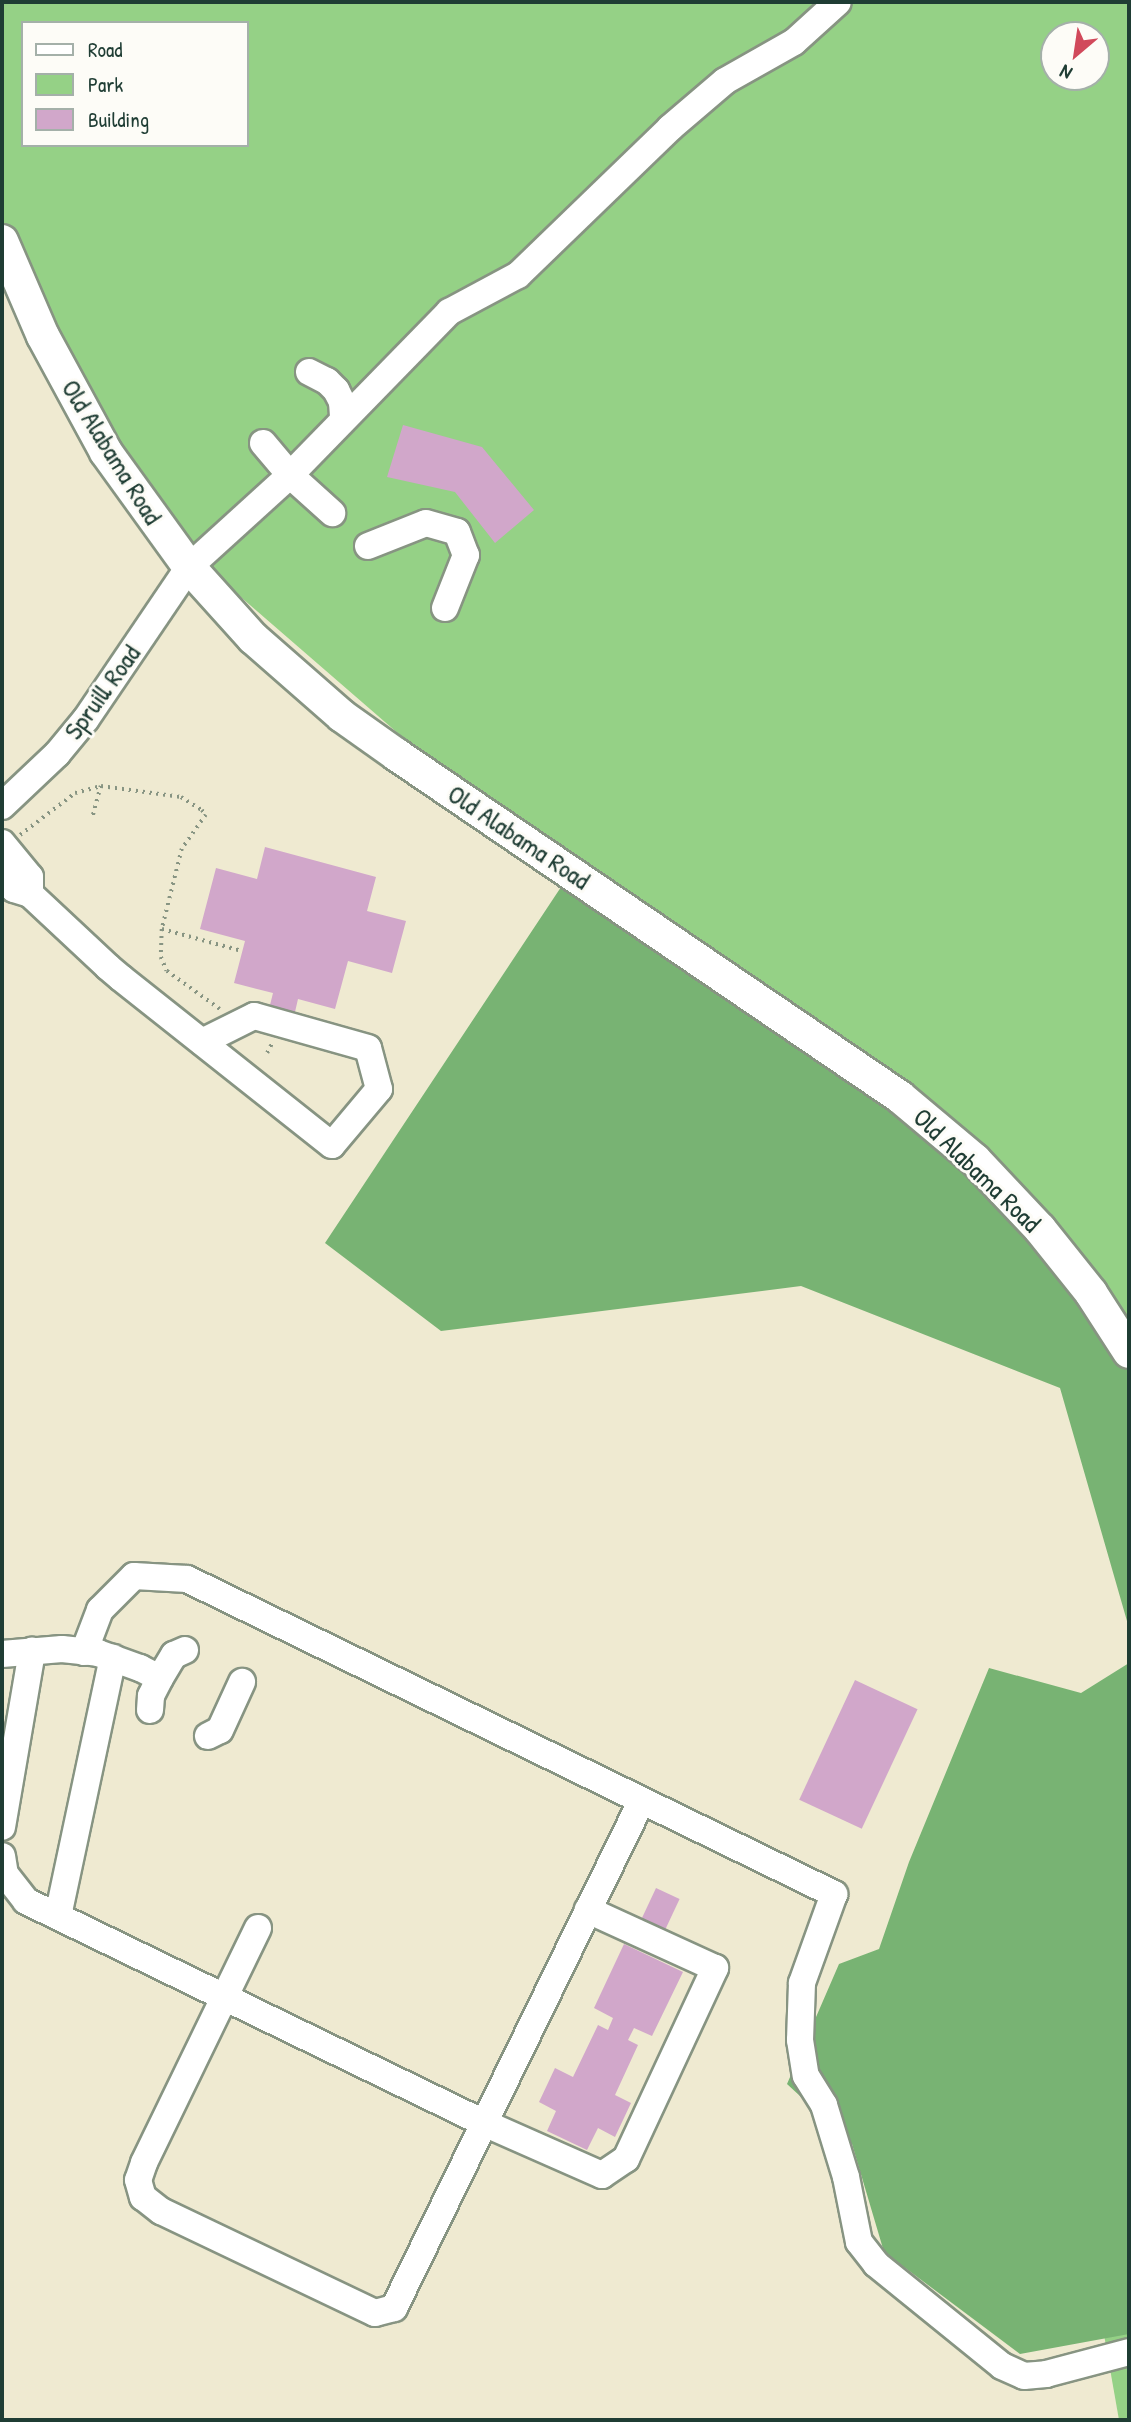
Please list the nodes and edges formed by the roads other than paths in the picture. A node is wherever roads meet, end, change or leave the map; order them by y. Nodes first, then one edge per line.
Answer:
1 (838, 2) edge
2 (2, 241) edge
3 (309, 372) dead end
4 (343, 417) junction
5 (263, 443) dead end
6 (290, 475) junction
7 (332, 513) dead end
8 (368, 546) dead end
9 (189, 567) junction
10 (445, 608) dead end
11 (2, 806) edge
12 (3, 845) edge
13 (2, 877) edge
14 (30, 894) junction
15 (202, 1042) junction
16 (1129, 1352) edge
17 (186, 1650) dead end
18 (32, 1651) junction
19 (85, 1651) junction
20 (2, 1654) edge
21 (113, 1658) junction
22 (160, 1678) junction
23 (242, 1682) dead end
24 (150, 1710) dead end
25 (208, 1736) dead end
26 (642, 1800) junction
27 (2, 1827) edge
28 (2, 1856) edge
29 (588, 1910) junction
30 (58, 1916) junction
31 (258, 1928) dead end
32 (226, 1996) junction
33 (484, 2123) junction
34 (1129, 2352) edge

1 - 4 street, Spruill Road
2 - 9 main road, Old Alabama Road
3 - 4 street
4 - 6 street, Spruill Road
5 - 6 street
6 - 7 street
6 - 9 street, Spruill Road
8 - 10 street
9 - 11 street, Spruill Road
9 - 16 main road, Old Alabama Road
12 - 14 street
13 - 14 street
14 - 15 street
15 - 15 street
17 - 22 street
18 - 19 street
18 - 20 street
18 - 27 street
19 - 21 street
19 - 26 street
21 - 22 street
21 - 30 street
22 - 24 street
23 - 25 street
26 - 29 street
26 - 34 street
28 - 30 street
29 - 33 street
29 - 33 street
30 - 32 street
31 - 32 street
32 - 33 street
32 - 33 street

